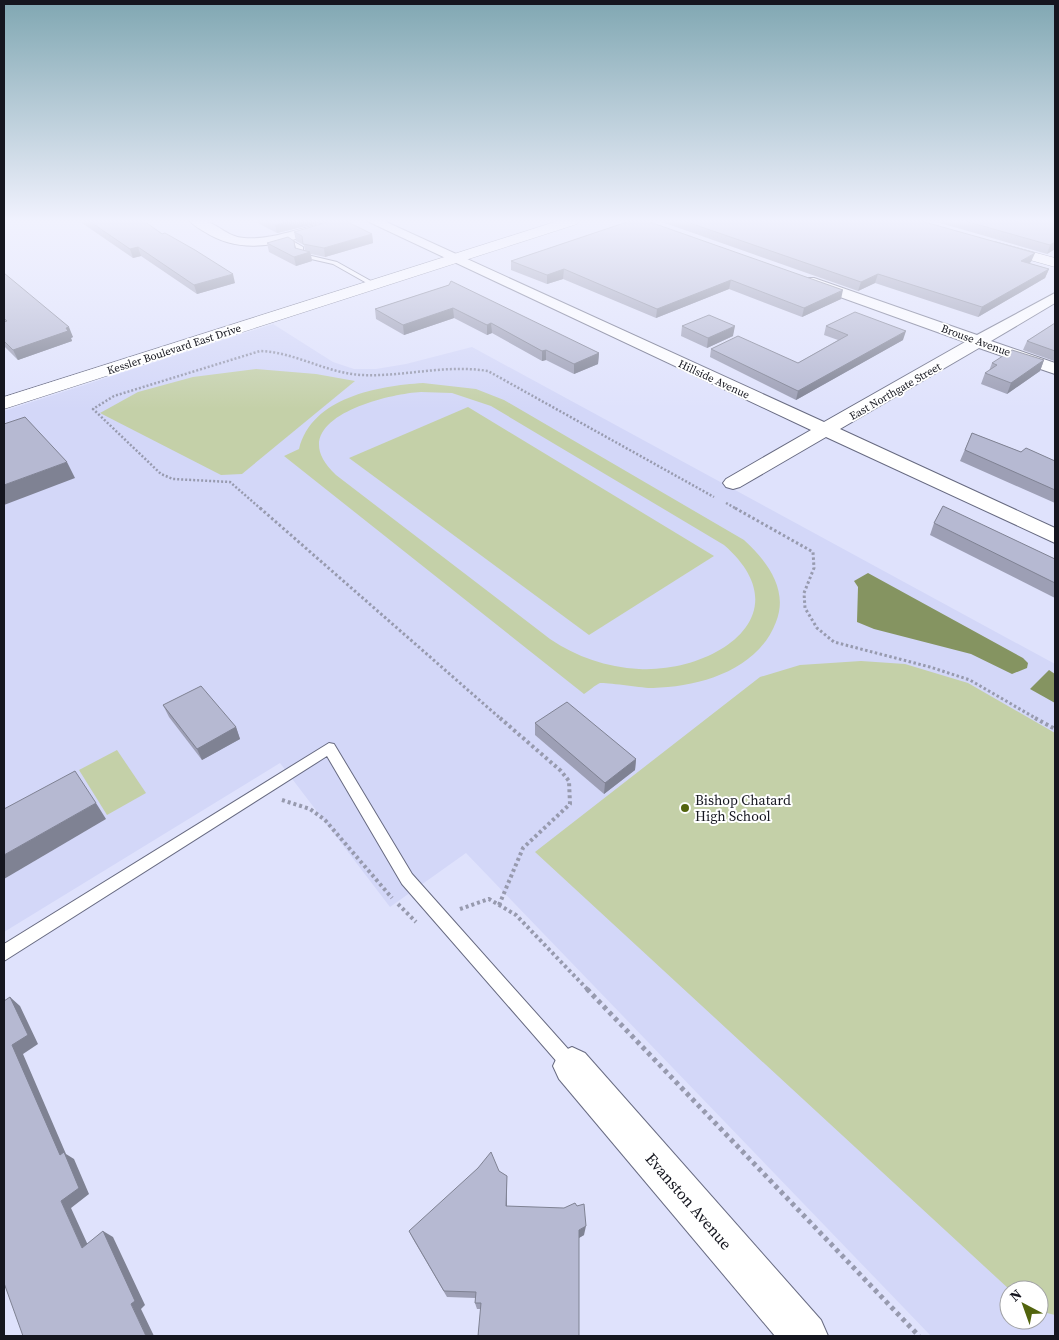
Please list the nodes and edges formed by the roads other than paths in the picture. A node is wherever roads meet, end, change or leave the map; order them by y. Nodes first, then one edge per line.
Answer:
1 (379, 284) edge
2 (508, 284) edge
3 (816, 284) edge
4 (374, 285) joint
5 (1055, 297) edge
6 (980, 342) junction
7 (1055, 369) edge
8 (4, 403) edge
9 (826, 431) junction
10 (733, 482) dead end
11 (1055, 536) edge
12 (4, 953) edge
13 (572, 1066) joint
14 (805, 1336) edge

1 - 4 main road, Kessler Boulevard East Drive
2 - 9 street, Hillside Avenue
3 - 6 street, Brouse Avenue
4 - 8 main road, Kessler Boulevard East Drive
5 - 6 street, East Northgate Street
6 - 7 street, Brouse Avenue
6 - 9 street, East Northgate Street
9 - 10 street, East Northgate Street
9 - 11 street, Hillside Avenue
12 - 13 lane
13 - 14 street, Evanston Avenue

